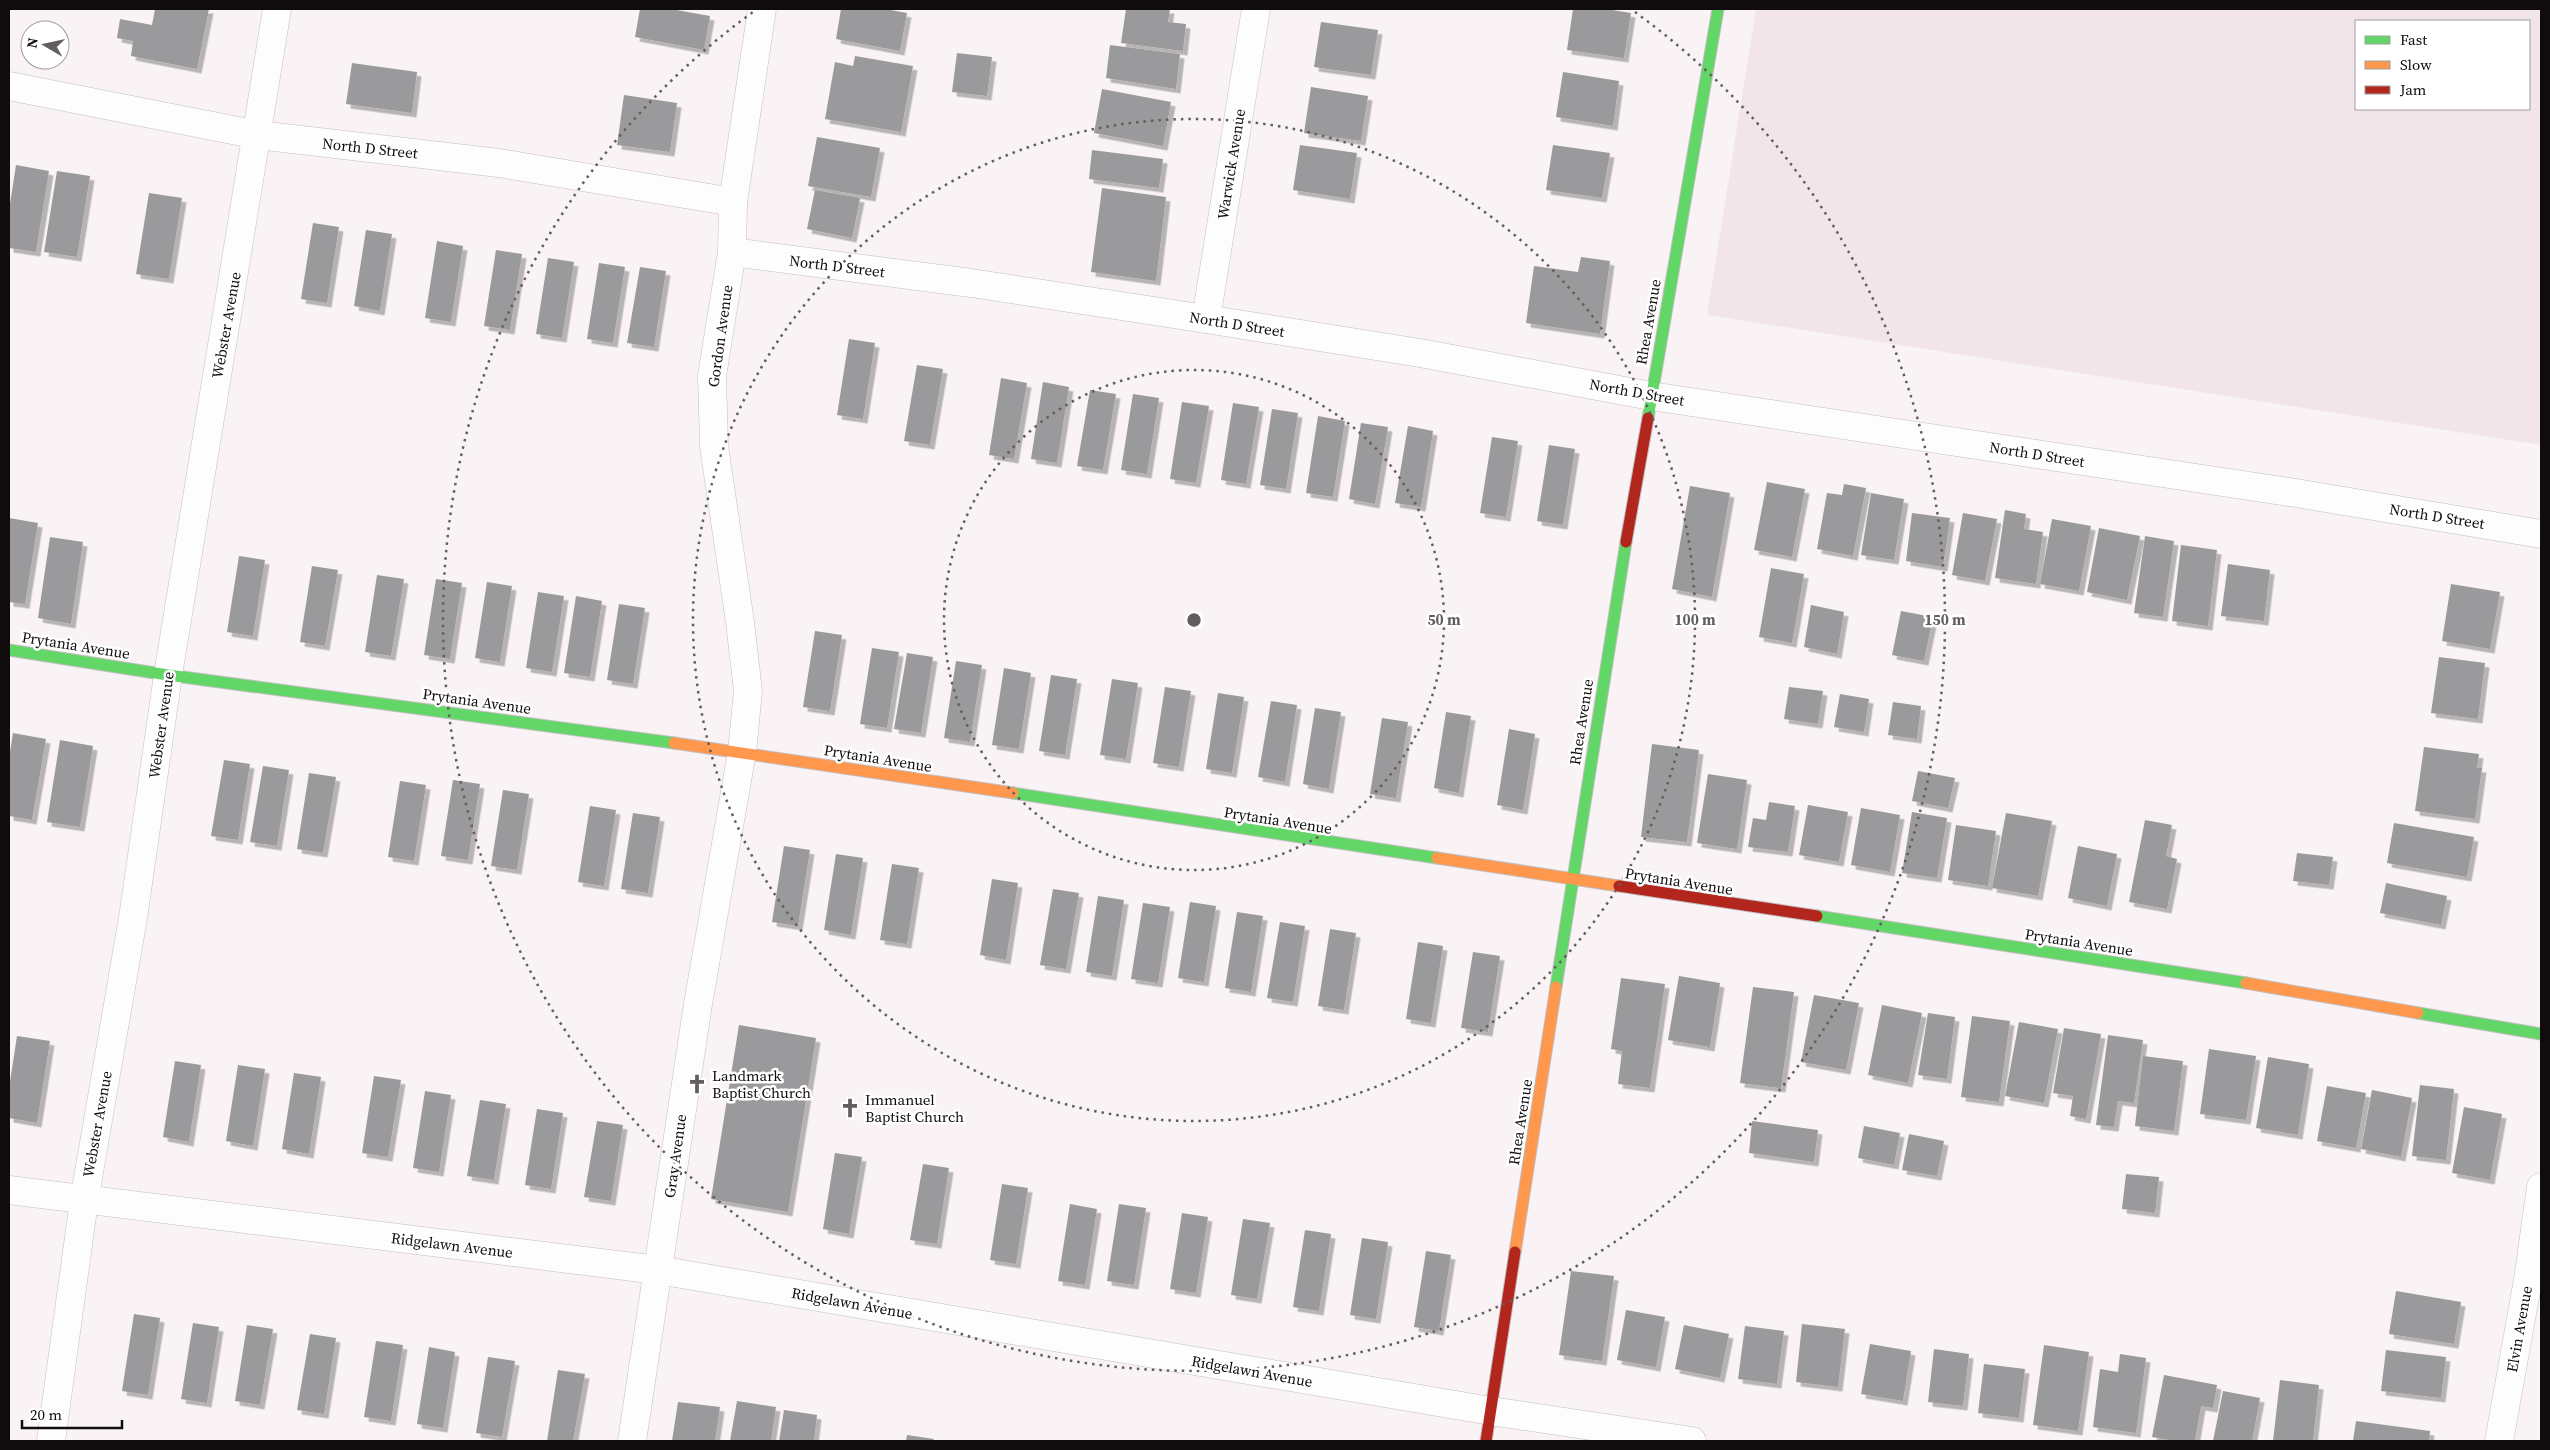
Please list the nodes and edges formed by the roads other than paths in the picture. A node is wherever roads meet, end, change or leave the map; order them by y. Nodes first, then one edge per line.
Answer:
1 (278, 9) edge
2 (762, 9) edge
3 (1256, 9) edge
4 (1718, 9) edge
5 (9, 86) edge
6 (258, 135) junction
7 (733, 202) junction
8 (732, 252) junction
9 (1206, 319) junction
10 (1651, 396) junction
11 (2541, 534) edge
12 (9, 650) edge
13 (168, 674) junction
14 (742, 752) junction
15 (1571, 880) junction
16 (2541, 1034) edge
17 (2541, 1187) edge
18 (9, 1190) edge
19 (84, 1201) junction
20 (658, 1270) junction
21 (1491, 1411) junction
22 (51, 1441) edge
23 (632, 1441) edge
24 (1486, 1441) edge
25 (1692, 1441) edge
26 (2499, 1441) edge

1 - 6 street, Webster Avenue
2 - 7 street, Gordon Avenue
3 - 9 street, Warwick Avenue
4 - 10 street, Rhea Avenue
5 - 6 street, North D Street
6 - 7 street, North D Street
6 - 13 street, Webster Avenue
7 - 8 street, Gordon Avenue
8 - 9 street, North D Street
8 - 14 street, Gordon Avenue
9 - 10 street, North D Street
10 - 11 street, North D Street
10 - 15 street, Rhea Avenue
12 - 13 street, Prytania Avenue
13 - 14 street, Prytania Avenue
13 - 19 street, Webster Avenue
14 - 15 street, Prytania Avenue
14 - 20 street, Gray Avenue
15 - 16 street, Prytania Avenue
15 - 21 street, Rhea Avenue
17 - 26 street, Elvin Avenue
18 - 19 street, Ridgelawn Avenue
19 - 20 street, Ridgelawn Avenue
19 - 22 street, Webster Avenue
20 - 21 street, Ridgelawn Avenue
20 - 23 street, Gray Avenue
21 - 24 street, Rhea Avenue
21 - 25 street, Ridgelawn Avenue

